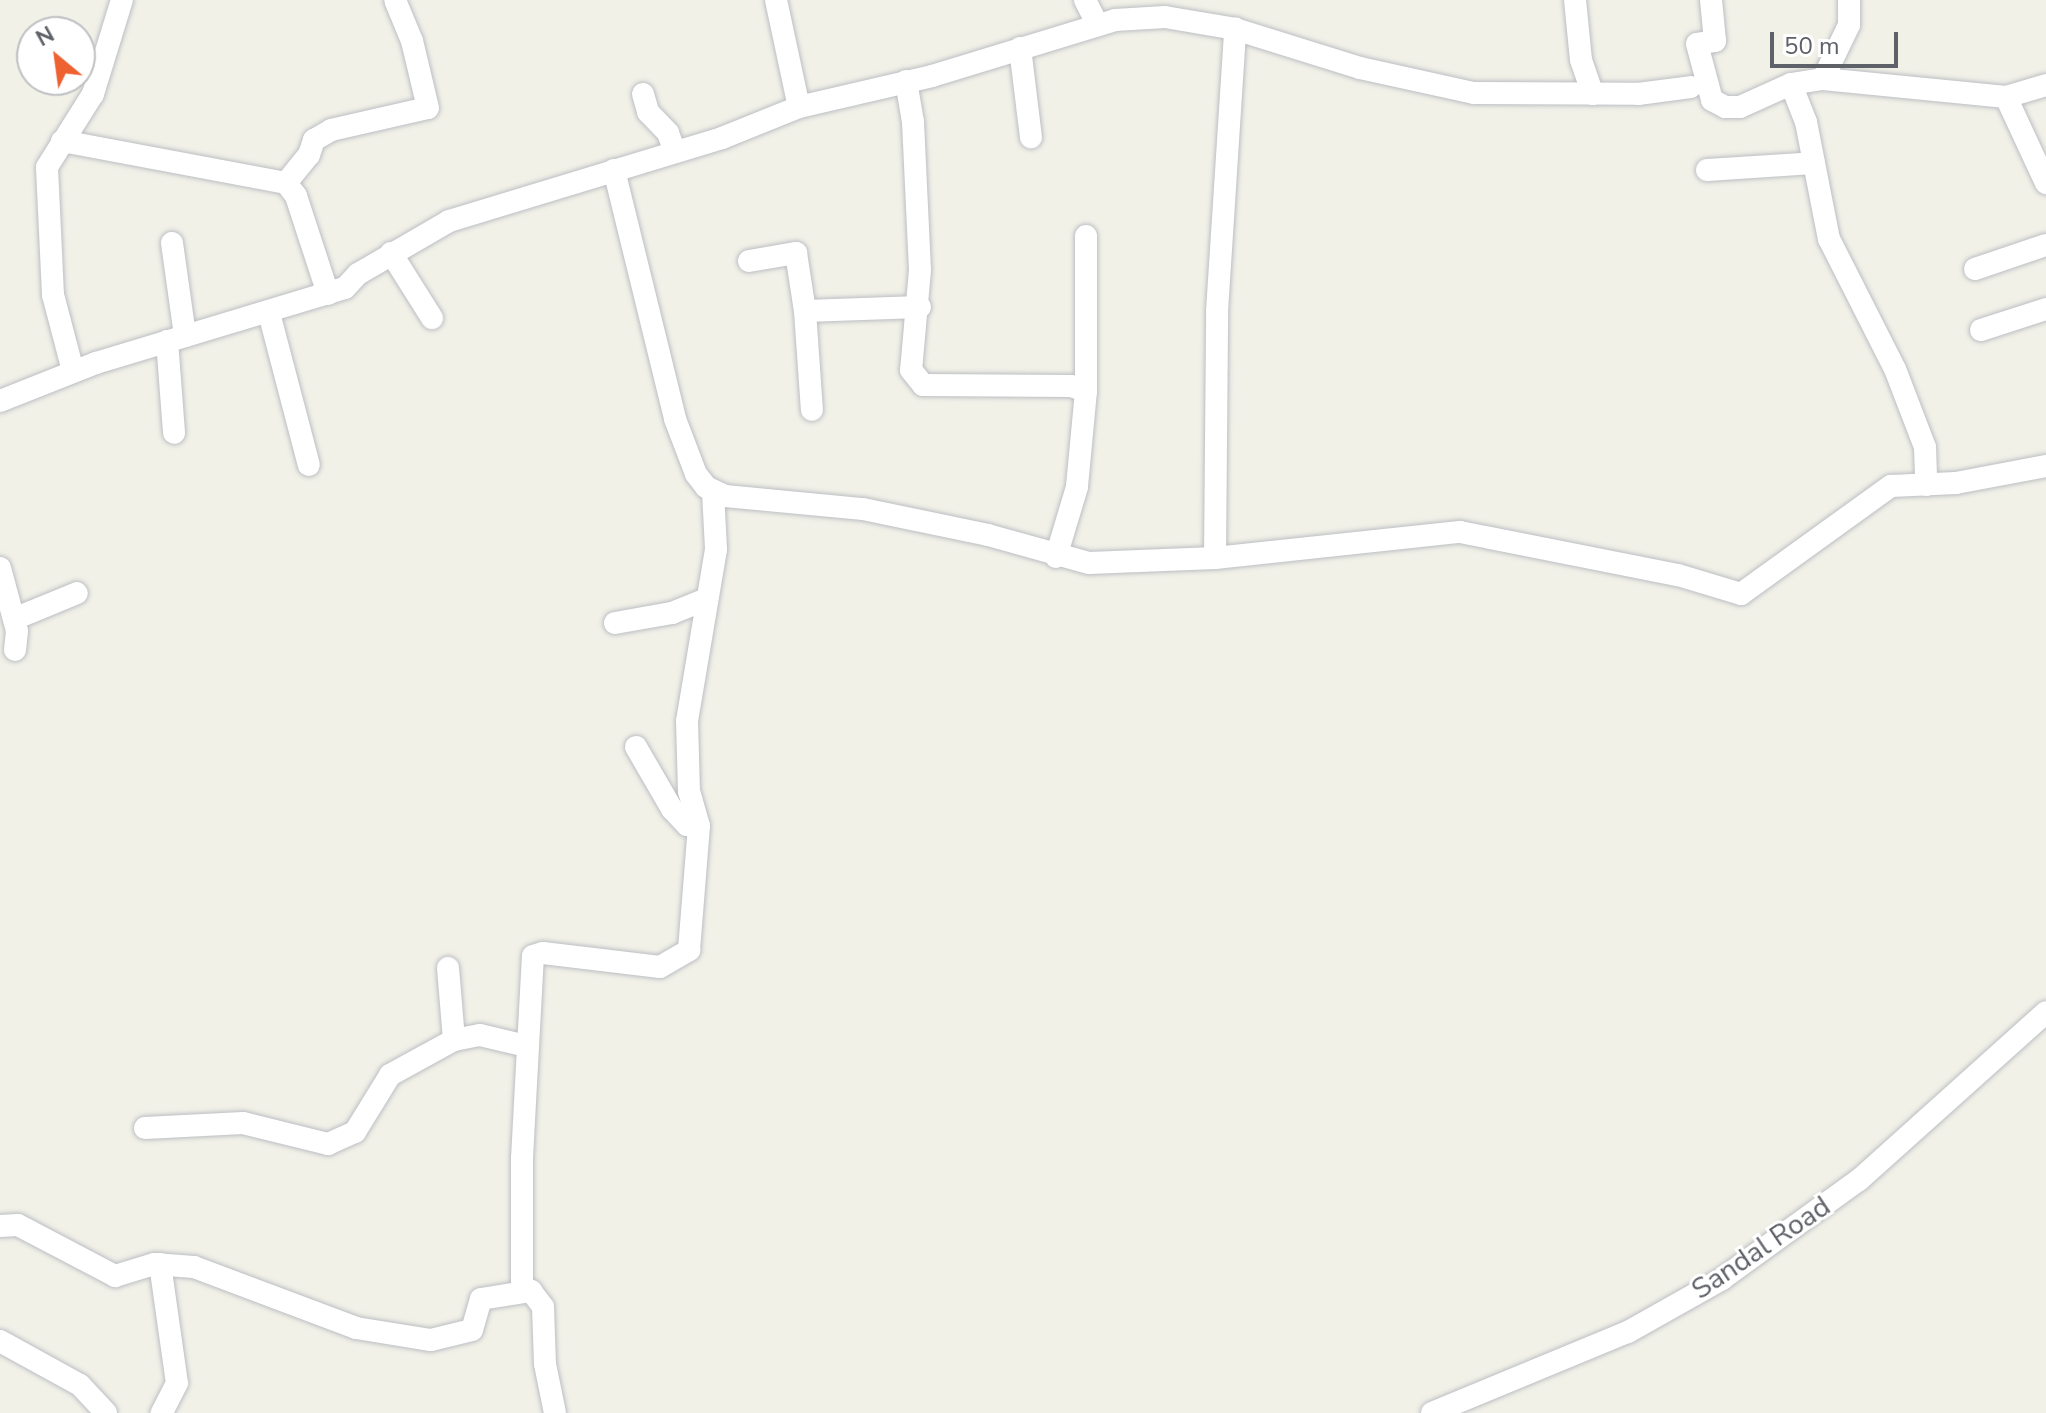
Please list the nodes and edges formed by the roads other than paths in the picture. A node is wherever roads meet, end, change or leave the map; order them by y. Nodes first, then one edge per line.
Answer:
1 (122, 0) edge
2 (395, 0) edge
3 (776, 0) edge
4 (1085, 0) edge
5 (1575, 0) edge
6 (1711, 0) edge
7 (1849, 0) edge
8 (1098, 25) junction
9 (1235, 29) junction
10 (1020, 48) junction
11 (1823, 79) junction
12 (906, 81) junction
13 (1791, 84) junction
14 (2046, 85) edge
15 (1691, 87) dead end
16 (643, 94) dead end
17 (1593, 94) junction
18 (2006, 97) junction
19 (799, 107) junction
20 (1031, 137) dead end
21 (62, 141) junction
22 (675, 152) junction
23 (1814, 163) junction
24 (614, 170) junction
25 (1707, 170) dead end
26 (286, 183) junction
27 (2046, 183) edge
28 (1086, 236) dead end
29 (172, 243) dead end
30 (2046, 245) edge
31 (391, 253) junction
32 (749, 261) dead end
33 (1975, 269) dead end
34 (328, 294) junction
35 (920, 307) junction
36 (2046, 309) edge
37 (805, 311) junction
38 (269, 313) junction
39 (432, 318) dead end
40 (1981, 330) dead end
41 (176, 338) junction
42 (73, 371) junction
43 (1086, 391) junction
44 (0, 401) edge
45 (812, 410) dead end
46 (174, 433) dead end
47 (309, 465) dead end
48 (2046, 466) edge
49 (1926, 485) junction
50 (713, 491) junction
51 (1056, 557) junction
52 (1215, 558) junction
53 (0, 568) edge
54 (77, 593) dead end
55 (707, 599) junction
56 (14, 619) junction
57 (615, 623) dead end
58 (15, 650) dead end
59 (636, 747) dead end
60 (699, 826) junction
61 (448, 968) dead end
62 (2046, 1012) edge
63 (454, 1040) junction
64 (526, 1046) junction
65 (145, 1128) dead end
66 (0, 1226) edge
67 (160, 1264) junction
68 (522, 1291) junction
69 (0, 1341) edge
70 (106, 1413) edge
71 (162, 1413) edge
72 (555, 1413) edge
73 (1432, 1413) edge

1 - 21 street
2 - 26 street
3 - 19 street
4 - 8 street
5 - 17 street
6 - 13 street
7 - 11 street
8 - 9 street
8 - 10 street
9 - 17 street
9 - 52 street
10 - 12 street
10 - 20 street
11 - 13 street
11 - 18 street
12 - 19 street
12 - 35 street
13 - 23 street
14 - 18 street
15 - 17 street
16 - 22 street
18 - 27 street
19 - 22 street
21 - 26 street
21 - 42 street
22 - 24 street
23 - 25 street
23 - 49 street
24 - 31 street
24 - 50 street
26 - 34 street
28 - 43 street
29 - 41 street
30 - 33 street
31 - 34 street
31 - 39 street
32 - 37 street
34 - 38 street
35 - 37 street
35 - 43 street
36 - 40 street
37 - 45 street
38 - 41 street
38 - 47 street
41 - 42 street
41 - 46 street
42 - 44 street
43 - 51 street
48 - 49 street
49 - 52 street
50 - 51 street
50 - 55 street
51 - 52 street
53 - 56 street
54 - 56 street
55 - 57 street
55 - 60 street
56 - 58 street
59 - 60 street
60 - 64 street
61 - 63 street
62 - 73 street, Sandal Road
63 - 64 street
63 - 65 street
64 - 68 street
66 - 67 street
67 - 68 street
67 - 71 street
68 - 72 street
69 - 70 street

